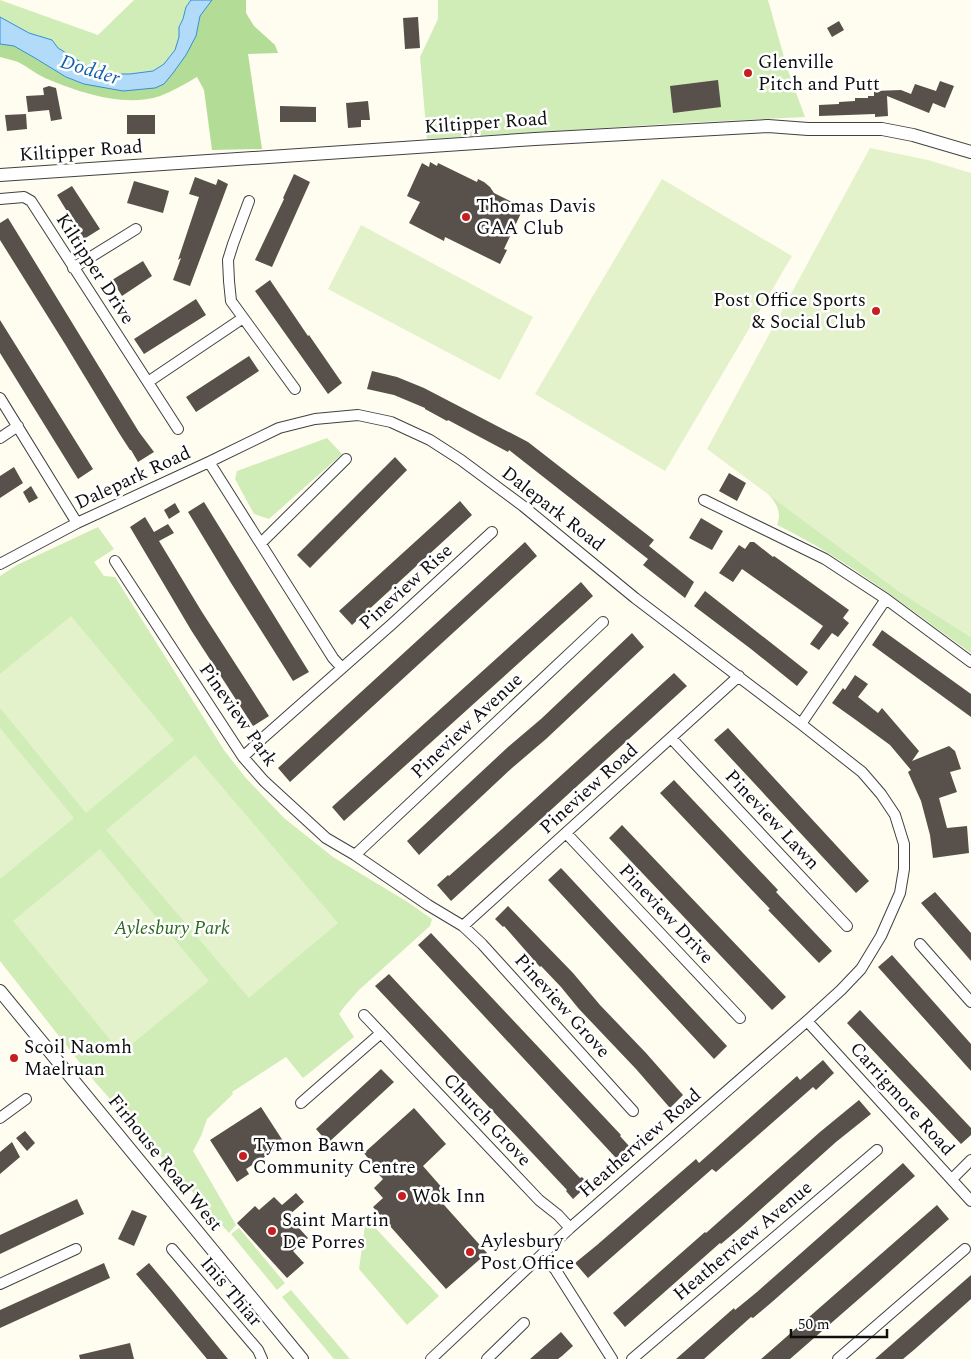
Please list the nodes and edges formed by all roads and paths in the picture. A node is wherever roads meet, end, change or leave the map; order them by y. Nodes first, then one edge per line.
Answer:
1 (971, 152) edge
2 (0, 175) edge
3 (0, 199) edge
4 (250, 201) dead end
5 (136, 229) dead end
6 (73, 268) junction
7 (243, 318) junction
8 (148, 382) junction
9 (294, 389) dead end
10 (0, 398) edge
11 (18, 426) junction
12 (178, 429) dead end
13 (0, 438) edge
14 (346, 459) dead end
15 (209, 462) junction
16 (704, 500) dead end
17 (76, 523) junction
18 (492, 532) dead end
19 (261, 543) junction
20 (115, 561) dead end
21 (0, 564) edge
22 (886, 599) junction
23 (602, 622) dead end
24 (971, 662) edge
25 (342, 668) junction
26 (739, 676) junction
27 (801, 724) junction
28 (671, 738) junction
29 (243, 757) junction
30 (566, 833) junction
31 (355, 855) junction
32 (463, 926) junction
33 (847, 926) dead end
34 (920, 944) dead end
35 (871, 953) joint
36 (0, 991) edge
37 (971, 1002) edge
38 (364, 1015) dead end
39 (740, 1018) dead end
40 (807, 1021) junction
41 (381, 1033) junction
42 (26, 1099) dead end
43 (301, 1103) dead end
44 (633, 1111) dead end
45 (0, 1118) edge
46 (877, 1150) dead end
47 (971, 1160) edge
48 (952, 1179) junction
49 (971, 1201) edge
50 (570, 1228) junction
51 (76, 1249) dead end
52 (172, 1249) dead end
53 (965, 1249) dead end
54 (541, 1256) junction
55 (0, 1284) edge
56 (524, 1323) dead end
57 (262, 1359) edge
58 (302, 1359) edge
59 (431, 1359) edge
60 (487, 1359) edge
61 (612, 1359) edge
62 (632, 1359) edge
63 (838, 1359) edge

1 - 2 street, Kiltipper Road
3 - 6 street, Kiltipper Drive
4 - 7 street
5 - 6 street
6 - 8 street, Kiltipper Drive
7 - 8 street
7 - 9 street
8 - 12 street, Kiltipper Drive
10 - 11 street
11 - 13 street
11 - 17 street
14 - 19 street
15 - 17 street, Dalepark Road
15 - 19 street
15 - 26 street, Dalepark Road
16 - 22 street
17 - 21 street, Dalepark Road
18 - 25 street, Pineview Rise
19 - 25 street
20 - 29 street, Pineview Park
22 - 24 street
22 - 27 street
23 - 31 street, Pineview Avenue
25 - 29 street, Pineview Rise
26 - 27 street, Dalepark Road
26 - 28 street, Pineview Road
27 - 35 street, Dalepark Road
28 - 30 street, Pineview Road
28 - 33 street, Pineview Lawn
29 - 31 street, Pineview Park
30 - 32 street, Pineview Road
30 - 39 street, Pineview Drive
31 - 32 street, Pineview Park
32 - 44 street, Pineview Grove
34 - 37 street
35 - 40 street, Heatherview Road
36 - 58 street, Firhouse Road West
38 - 41 street, Church Grove
40 - 48 street, Carrigmore Road
40 - 50 street, Heatherview Road
41 - 43 street
41 - 50 street, Church Grove
42 - 45 street
46 - 62 street, Heatherview Avenue
47 - 48 street
48 - 49 street, Carrigmore Road
50 - 54 street, Heatherview Road
51 - 55 street
52 - 57 street, Inis Thiar
53 - 63 street
54 - 59 street, Heatherview Road
54 - 61 street
56 - 60 street

